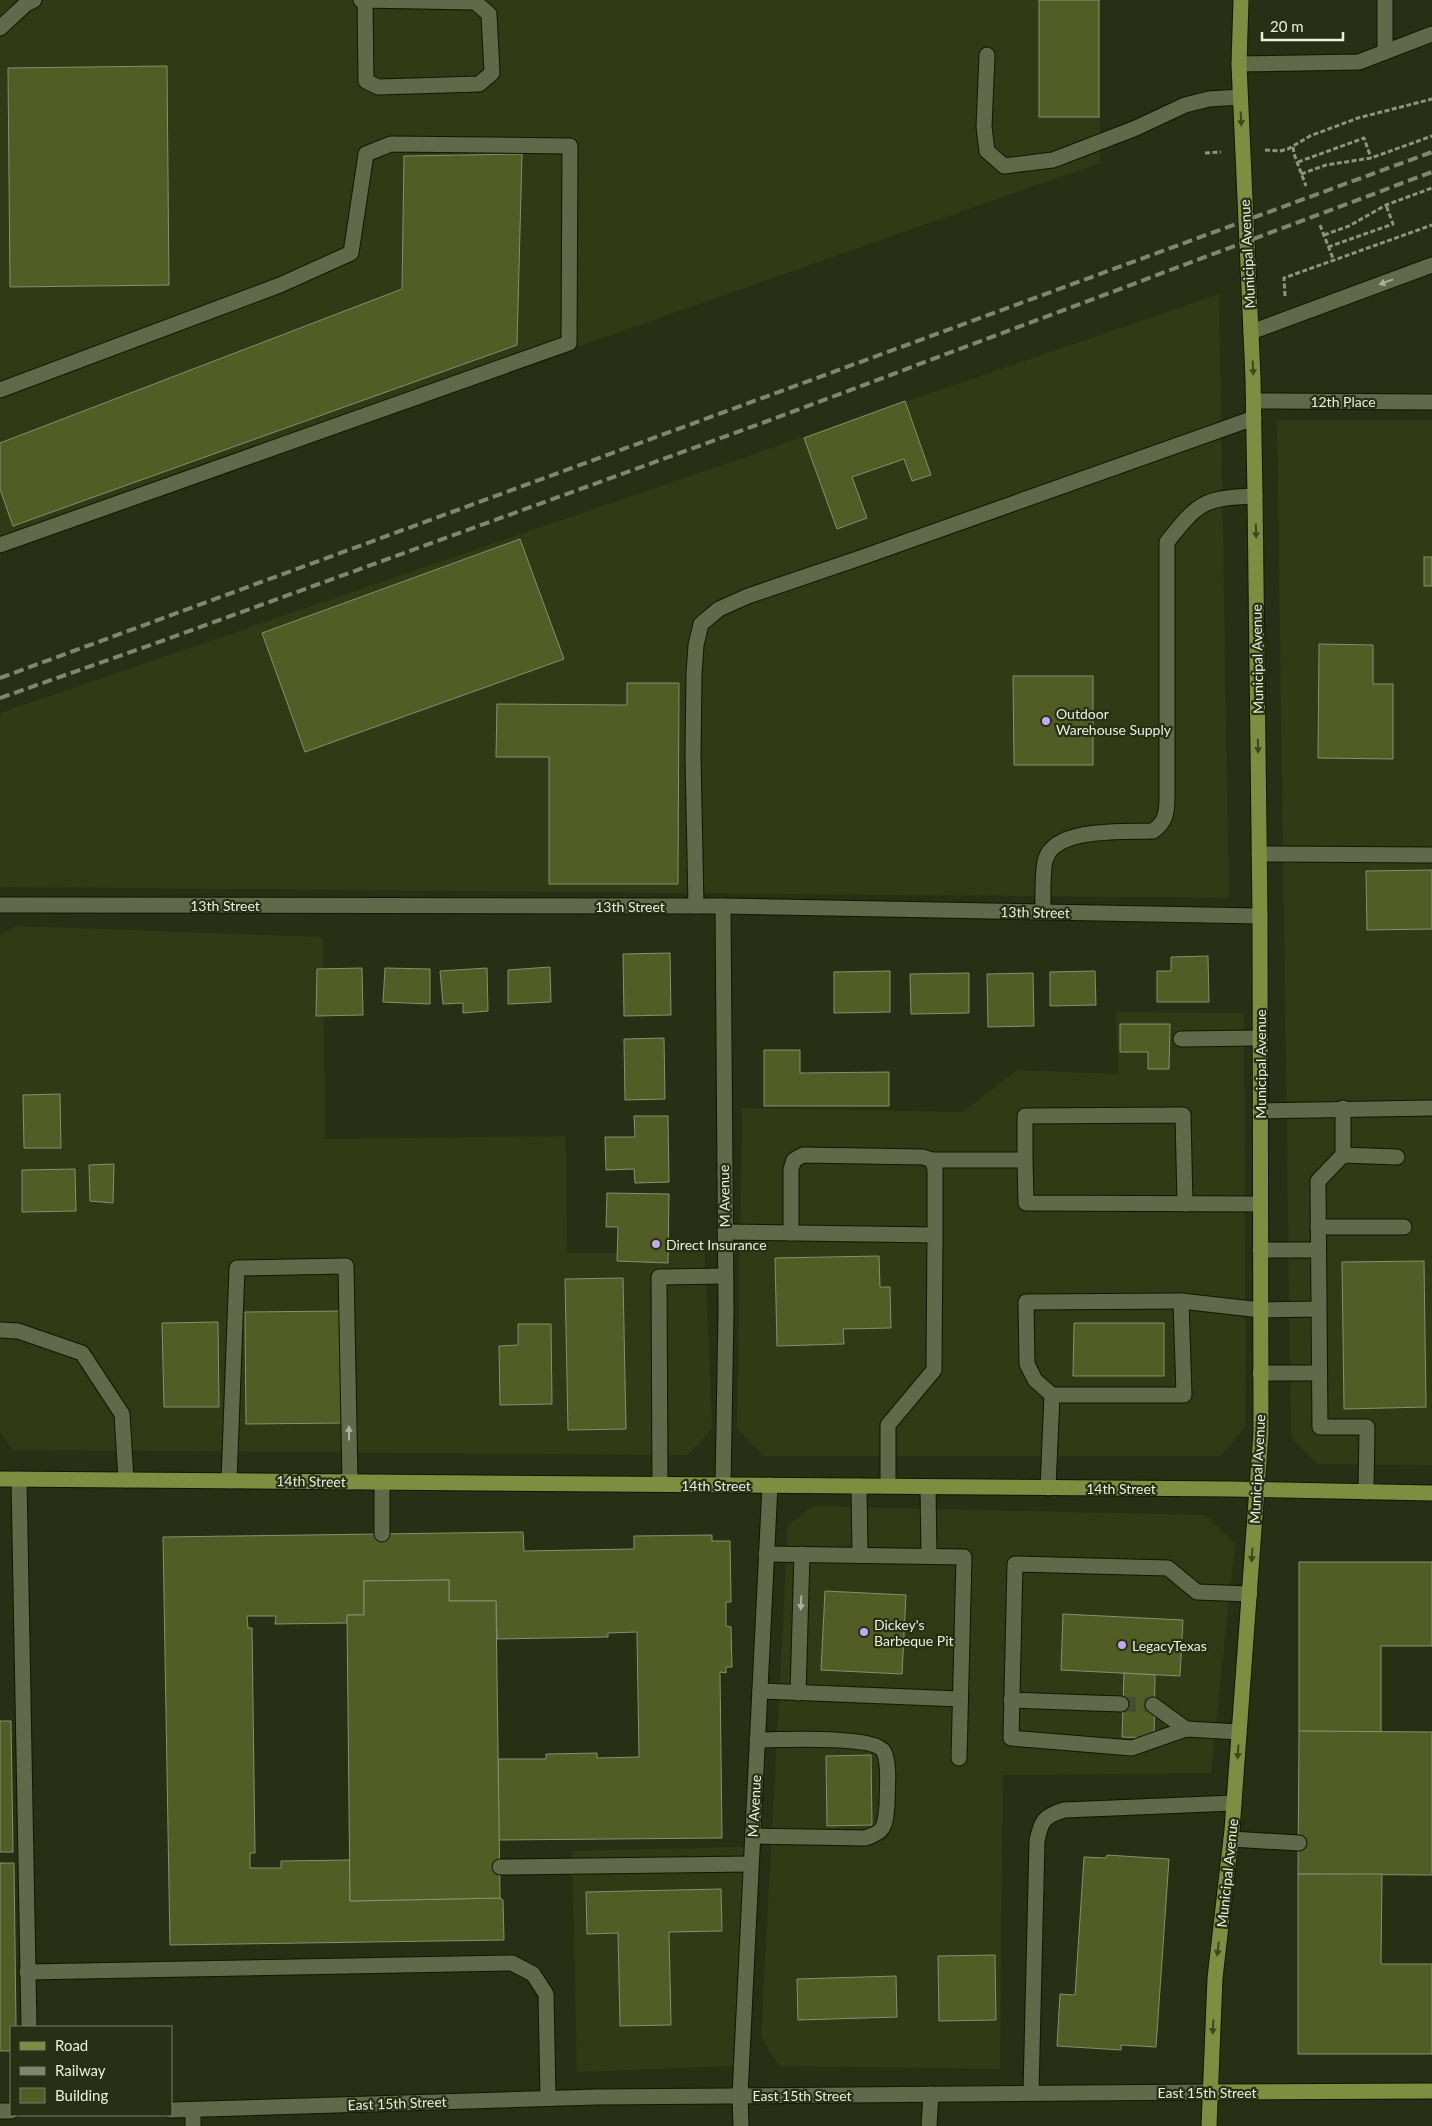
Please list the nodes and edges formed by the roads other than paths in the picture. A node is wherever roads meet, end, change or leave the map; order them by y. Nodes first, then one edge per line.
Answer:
1 (34, 0) edge
2 (361, 0) edge
3 (365, 0) edge
4 (1241, 0) edge
5 (1384, 0) edge
6 (0, 28) edge
7 (1432, 34) edge
8 (1385, 52) junction
9 (987, 55) dead end
10 (1238, 64) junction
11 (1240, 97) junction
12 (1432, 265) edge
13 (1251, 332) junction
14 (0, 390) edge
15 (1254, 401) junction
16 (1432, 402) edge
17 (1254, 418) junction
18 (1255, 496) junction
19 (0, 545) edge
20 (1259, 854) junction
21 (1432, 855) edge
22 (0, 905) edge
23 (696, 906) junction
24 (723, 906) junction
25 (1043, 912) junction
26 (1260, 916) junction
27 (1260, 1038) junction
28 (1181, 1039) dead end
29 (1343, 1108) junction
30 (1432, 1108) edge
31 (1260, 1111) junction
32 (1344, 1155) junction
33 (1396, 1157) dead end
34 (932, 1160) junction
35 (1025, 1160) junction
36 (1185, 1204) junction
37 (1260, 1204) junction
38 (1404, 1227) dead end
39 (1318, 1228) junction
40 (725, 1232) junction
41 (791, 1233) junction
42 (935, 1235) junction
43 (1260, 1250) junction
44 (1318, 1250) junction
45 (725, 1276) junction
46 (1181, 1300) junction
47 (1261, 1310) junction
48 (1318, 1310) junction
49 (0, 1330) edge
50 (1260, 1373) junction
51 (1319, 1373) junction
52 (1052, 1395) junction
53 (0, 1479) edge
54 (19, 1479) junction
55 (126, 1480) junction
56 (229, 1481) junction
57 (350, 1482) junction
58 (382, 1482) junction
59 (660, 1484) junction
60 (723, 1485) junction
61 (770, 1485) junction
62 (859, 1486) junction
63 (888, 1486) junction
64 (928, 1486) junction
65 (1048, 1488) junction
66 (1257, 1489) junction
67 (1366, 1492) junction
68 (1432, 1493) edge
69 (382, 1534) dead end
70 (766, 1554) junction
71 (802, 1554) junction
72 (860, 1555) junction
73 (929, 1556) junction
74 (1250, 1594) junction
75 (760, 1692) junction
76 (798, 1693) junction
77 (960, 1699) junction
78 (1012, 1700) junction
79 (1121, 1704) tunnel mouth
80 (1153, 1704) tunnel mouth
81 (1186, 1729) junction
82 (1239, 1732) junction
83 (757, 1740) junction
84 (959, 1758) dead end
85 (1234, 1803) junction
86 (752, 1836) junction
87 (1231, 1840) junction
88 (1299, 1843) dead end
89 (751, 1864) junction
90 (500, 1867) dead end
91 (27, 1972) junction
92 (29, 2026) edge
93 (1432, 2091) edge
94 (1209, 2092) junction
95 (1031, 2093) junction
96 (931, 2094) junction
97 (740, 2095) junction
98 (548, 2098) junction
99 (172, 2110) edge
100 (193, 2110) junction
101 (194, 2126) edge
102 (741, 2126) edge
103 (929, 2126) edge
104 (1209, 2126) edge

1 - 6 street
2 - 3 street
3 - 3 street
4 - 10 main road, Municipal Avenue
5 - 8 street
7 - 8 street
8 - 10 street
9 - 11 street
10 - 11 main road, Municipal Avenue
11 -> 13 main road, Municipal Avenue
12 -> 13 street
13 -> 15 main road, Municipal Avenue
14 - 19 street
15 - 16 street, 12th Place
15 - 17 main road, Municipal Avenue
17 - 18 main road, Municipal Avenue
17 - 23 street
18 -> 20 main road, Municipal Avenue
18 - 25 street
20 - 21 street
20 - 26 main road, Municipal Avenue
22 - 23 street, 13th Street
23 - 24 street, 13th Street
24 - 25 street, 13th Street
24 - 40 street, M Avenue
25 - 26 street, 13th Street
26 - 27 main road, Municipal Avenue
27 - 28 street
27 - 31 main road, Municipal Avenue
29 - 30 street
29 - 31 street
29 - 32 street
31 - 37 main road, Municipal Avenue
32 - 33 street
32 - 39 street
34 - 35 street
34 - 41 street
34 - 42 street
35 - 36 street
35 - 36 street
36 - 37 street
37 - 43 main road, Municipal Avenue
38 - 39 street
39 - 44 street
40 - 41 street
40 - 45 street, M Avenue
41 - 42 street
42 - 63 street
43 - 44 street
43 - 47 main road, Municipal Avenue
44 - 48 street
45 - 59 street
45 - 60 street, M Avenue
46 - 47 street
46 - 52 street
46 - 52 street
47 - 48 street
47 - 50 main road, Municipal Avenue
48 - 51 street
49 - 55 street
50 - 51 street
50 - 66 main road, Municipal Avenue
51 - 67 street
52 - 65 street
53 - 54 main road, 14th Street
54 - 55 main road, 14th Street
54 - 91 street
55 - 56 main road, 14th Street
56 - 57 main road, 14th Street
57 -> 56 street
57 - 58 main road, 14th Street
58 - 59 main road, 14th Street
58 - 69 street
59 - 60 main road, 14th Street
60 - 61 main road, 14th Street
61 - 62 main road, 14th Street
61 - 70 street, M Avenue
62 - 63 main road, 14th Street
62 - 72 street
63 - 64 main road, 14th Street
64 - 65 main road, 14th Street
64 - 73 street
65 - 66 main road, 14th Street
66 - 67 main road, 14th Street
66 -> 74 main road, Municipal Avenue
67 - 68 main road, 14th Street
70 - 71 street
70 - 75 street, M Avenue
71 - 72 street
71 -> 76 street
72 - 73 street
73 - 77 street
74 - 78 street
74 - 82 main road, Municipal Avenue
75 - 76 street
75 - 83 street, M Avenue
76 - 77 street
77 - 84 street
78 - 79 street
78 - 81 street
80 - 81 street
81 - 82 street
82 -> 85 main road, Municipal Avenue
83 - 86 street, M Avenue
83 - 86 street
85 - 87 main road, Municipal Avenue
85 - 95 street
86 - 89 street, M Avenue
87 - 88 street
87 -> 94 main road, Municipal Avenue
89 - 90 street
89 - 97 street, M Avenue
91 - 92 street
91 - 98 street
93 - 94 main road, East 15th Street
94 - 95 street, East 15th Street
94 - 104 main road, Municipal Avenue
95 - 96 street, East 15th Street
96 - 97 street, East 15th Street
96 - 103 street
97 - 98 street, East 15th Street
97 - 102 street, M Avenue
98 - 100 street, East 15th Street
99 - 100 street, East 15th Street
100 - 101 street

